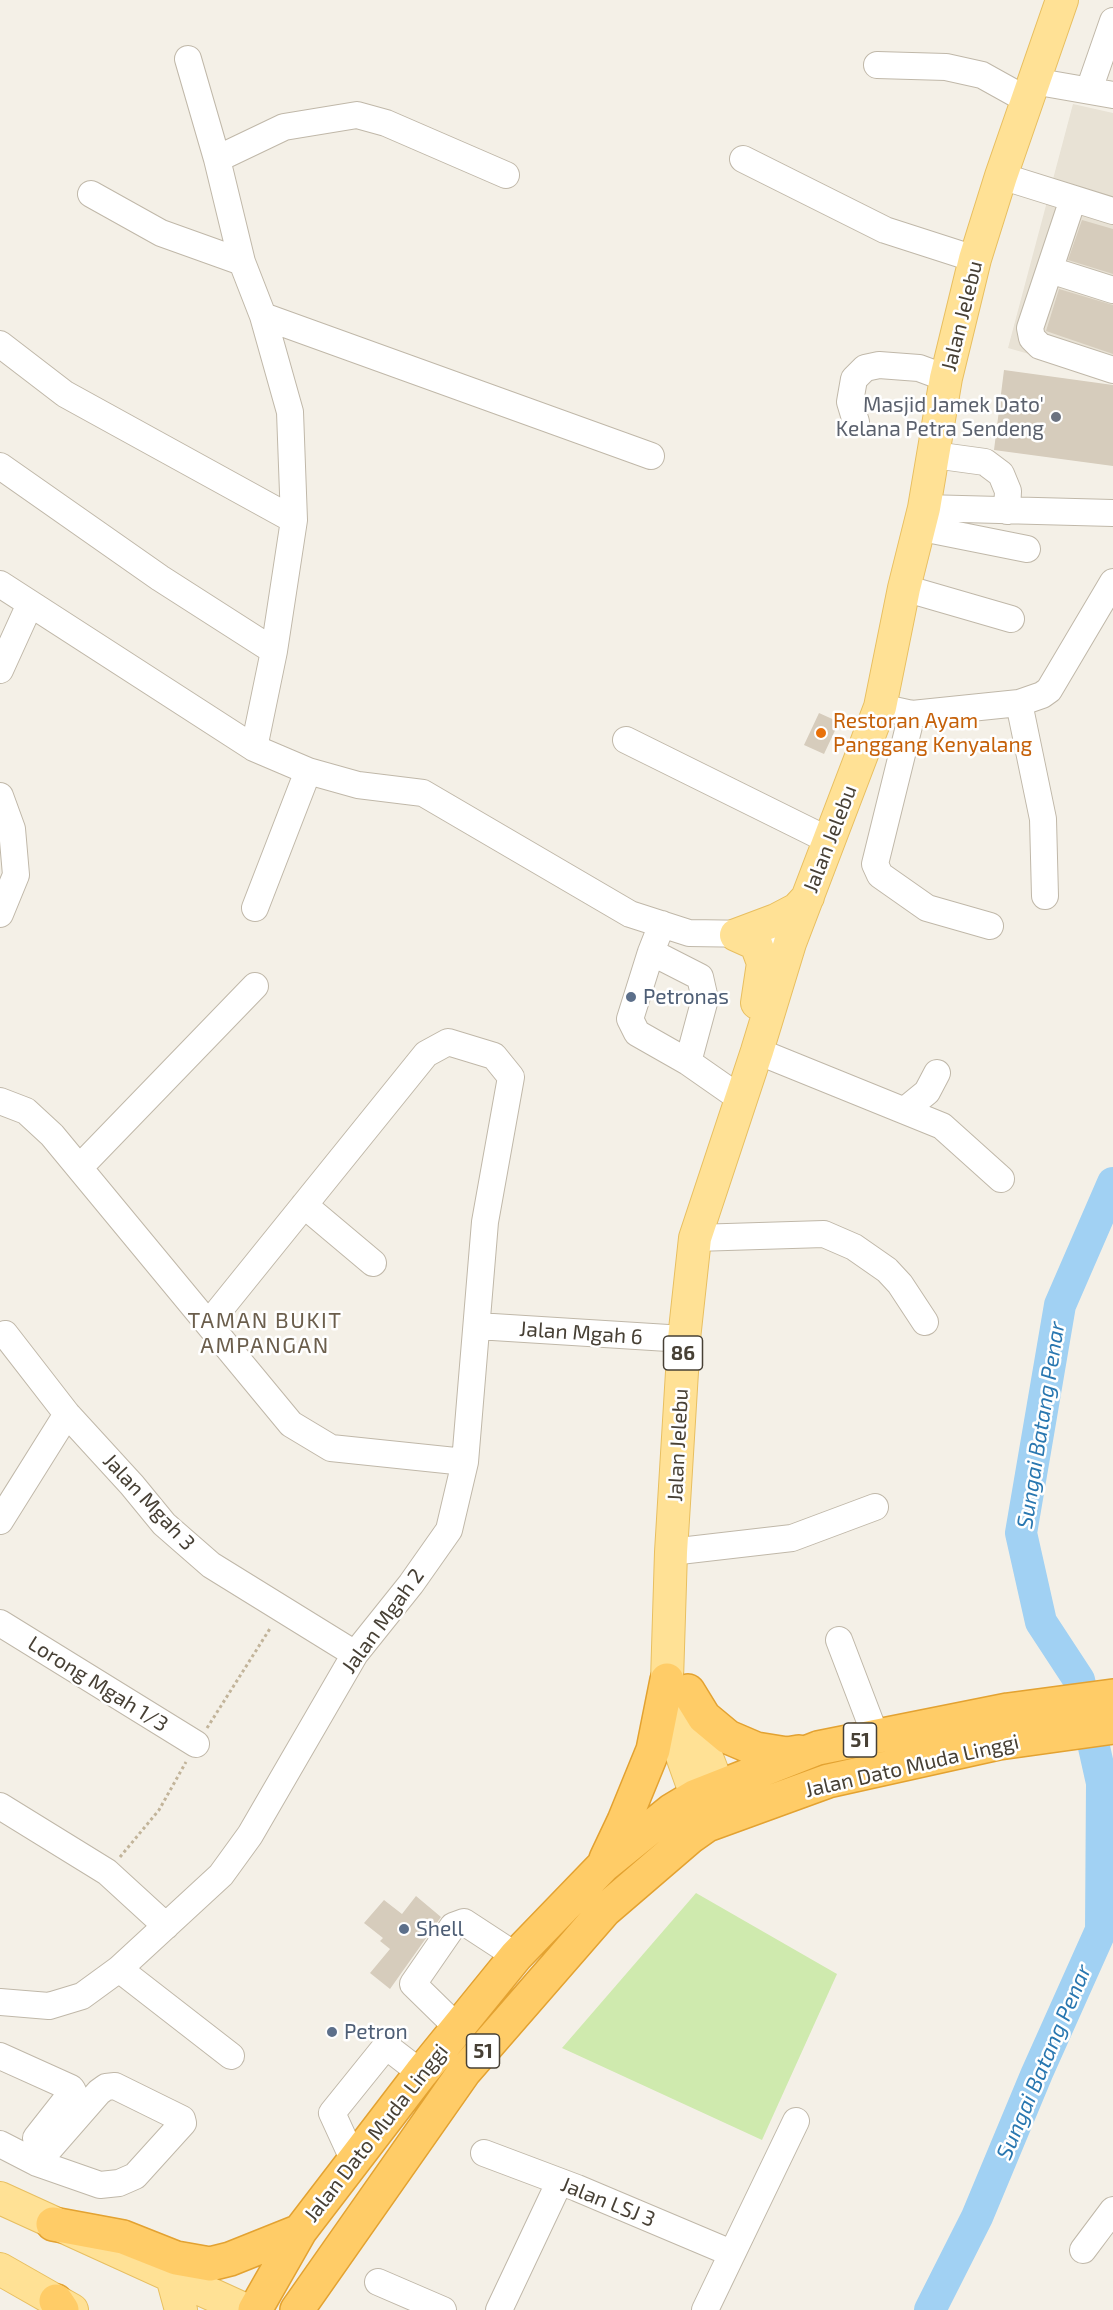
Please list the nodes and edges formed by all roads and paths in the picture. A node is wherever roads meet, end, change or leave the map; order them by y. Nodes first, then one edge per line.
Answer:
1 (1062, 0) edge
2 (1113, 21) edge
3 (188, 60) dead end
4 (877, 65) dead end
5 (1030, 91) junction
6 (1101, 92) edge
7 (217, 159) junction
8 (743, 159) dead end
9 (506, 175) dead end
10 (1001, 176) junction
11 (91, 194) dead end
12 (1073, 199) junction
13 (1113, 211) edge
14 (975, 259) junction
15 (242, 262) junction
16 (1050, 270) junction
17 (1113, 290) edge
18 (263, 316) junction
19 (0, 344) edge
20 (1113, 370) edge
21 (946, 378) junction
22 (856, 422) dead end
23 (934, 455) junction
24 (651, 456) dead end
25 (0, 466) edge
26 (1007, 511) junction
27 (1113, 513) edge
28 (920, 518) junction
29 (294, 520) junction
30 (1027, 549) dead end
31 (1113, 582) edge
32 (0, 584) edge
33 (904, 588) junction
34 (30, 603) junction
35 (1011, 619) dead end
36 (274, 651) junction
37 (0, 670) edge
38 (1019, 703) junction
39 (880, 707) junction
40 (912, 714) junction
41 (626, 740) dead end
42 (254, 748) junction
43 (308, 771) junction
44 (0, 796) edge
45 (830, 840) junction
46 (809, 896) junction
47 (1045, 896) dead end
48 (255, 908) dead end
49 (0, 914) edge
50 (662, 924) junction
51 (990, 926) dead end
52 (736, 934) junction
53 (790, 943) junction
54 (651, 952) junction
55 (255, 986) dead end
56 (688, 1062) junction
57 (937, 1073) dead end
58 (749, 1076) junction
59 (0, 1101) edge
60 (905, 1110) junction
61 (80, 1167) junction
62 (1001, 1179) dead end
63 (304, 1205) junction
64 (694, 1238) junction
65 (373, 1263) dead end
66 (925, 1322) dead end
67 (209, 1323) junction
68 (477, 1326) junction
69 (5, 1334) dead end
70 (684, 1339) junction
71 (66, 1414) junction
72 (465, 1462) junction
73 (875, 1507) dead end
74 (0, 1521) edge
75 (671, 1552) junction
76 (0, 1623) edge
77 (840, 1640) dead end
78 (355, 1654) junction
79 (677, 1685) junction
80 (1113, 1696) edge
81 (1113, 1727) edge
82 (876, 1737) junction
83 (196, 1744) dead end
84 (818, 1748) junction
85 (0, 1806) edge
86 (713, 1806) junction
87 (603, 1866) junction
88 (166, 1926) junction
89 (516, 1956) junction
90 (119, 1969) junction
91 (0, 2001) edge
92 (459, 2028) junction
93 (0, 2056) edge
94 (231, 2056) dead end
95 (422, 2073) junction
96 (796, 2121) dead end
97 (484, 2153) dead end
98 (20, 2154) edge
99 (354, 2161) junction
100 (559, 2182) junction
101 (0, 2198) edge
102 (1113, 2210) edge
103 (53, 2224) junction
104 (300, 2231) junction
105 (1083, 2250) dead end
106 (731, 2253) junction
107 (0, 2269) edge
108 (172, 2277) junction
109 (378, 2282) dead end
110 (63, 2307) edge
111 (181, 2310) edge
112 (246, 2310) edge
113 (255, 2310) edge
114 (297, 2310) edge
115 (443, 2310) edge
116 (499, 2310) edge
117 (705, 2310) edge

1 - 5 main road, Jalan Jelebu / 86
2 - 6 street
3 - 7 street
4 - 5 street
5 - 6 street
5 - 10 main road, Jalan Jelebu / 86
7 - 9 street
7 - 15 street
8 - 14 street
10 - 12 street
10 - 14 main road, Jalan Jelebu / 86
11 - 15 street
12 - 13 street
12 - 16 street
14 - 21 main road, Jalan Jelebu / 86
15 - 18 street
16 - 17 street
16 - 20 street
18 - 24 street
18 - 29 street
19 - 29 street
21 - 22 street
21 - 23 main road, Jalan Jelebu / 86
23 - 26 street
23 - 28 main road, Jalan Jelebu / 86
25 - 36 street
26 - 27 street
26 - 28 street
28 - 30 street
28 - 33 main road, Jalan Jelebu / 86
29 - 36 street
31 - 38 street
32 - 34 street
33 - 35 street
33 - 39 main road, Jalan Jelebu / 86
34 - 37 street
34 - 42 street
36 - 42 street
38 - 40 street
38 - 47 street
39 - 40 street
39 - 45 main road, Jalan Jelebu / 86
40 - 51 street
41 - 45 street
42 - 43 street
43 - 48 street
43 - 50 street
44 - 49 street
45 - 46 main road, Jalan Jelebu / 86
46 - 52 main road
46 - 53 main road, Jalan Jelebu / 86
50 - 52 street
50 - 54 street
52 - 53 street
52 - 58 main road
53 - 58 main road, Jalan Jelebu / 86
54 - 56 street
54 - 56 street
55 - 61 street
56 - 58 street
57 - 60 street
58 - 60 street
58 - 64 main road, Jalan Jelebu / 86
59 - 61 street
60 - 62 street
61 - 67 street
63 - 65 street
63 - 67 street
63 - 68 street, Jalan Mgah 2
64 - 66 street
64 - 70 main road, Jalan Jelebu / 86
67 - 72 street
68 - 70 street, Jalan Mgah 6
68 - 72 street, Jalan Mgah 2
69 - 71 street, Jalan Mgah 3
70 - 75 main road, Jalan Jelebu / 86
71 - 74 street
71 - 78 street, Jalan Mgah 3
72 - 78 street, Jalan Mgah 2
73 - 75 street
75 - 79 main road, Jalan Jelebu / 86
76 - 83 street, Lorong Mgah 1/3
77 - 82 street
78 - 88 street, Jalan Mgah 2
79 - 84 highway
79 - 86 main road, Jalan Jelebu / 86
79 - 87 highway
80 - 82 highway, Jalan Dato Muda Linggi / 51
81 - 86 highway, Jalan Dato Muda Linggi / 51
82 - 84 highway, Jalan Dato Muda Linggi / 51
84 - 86 highway, Jalan Dato Muda Linggi / 51
85 - 88 street
86 - 87 highway, Jalan Dato Muda Linggi / 51
86 - 114 highway, Jalan Dato Muda Linggi / 51
87 - 89 highway, Jalan Dato Muda Linggi / 51
88 - 90 street, Jalan Mgah 2
89 - 92 highway, Jalan Dato Muda Linggi / 51
89 - 92 street
90 - 91 street, Jalan Mgah 2
90 - 94 street
92 - 95 highway, Jalan Dato Muda Linggi / 51
93 - 98 street
95 - 99 highway, Jalan Dato Muda Linggi / 51
95 - 99 street
96 - 106 street
97 - 100 street, Jalan LSJ 3
98 - 98 street
99 - 104 highway, Jalan Dato Muda Linggi / 51
100 - 106 street, Jalan LSJ 3
100 - 116 street
101 - 103 main road
102 - 105 street
103 - 104 highway
103 - 108 main road
104 - 113 highway, Jalan Dato Muda Linggi / 51
106 - 117 street
107 - 110 main road
108 - 111 main road
108 - 112 main road
109 - 115 street

